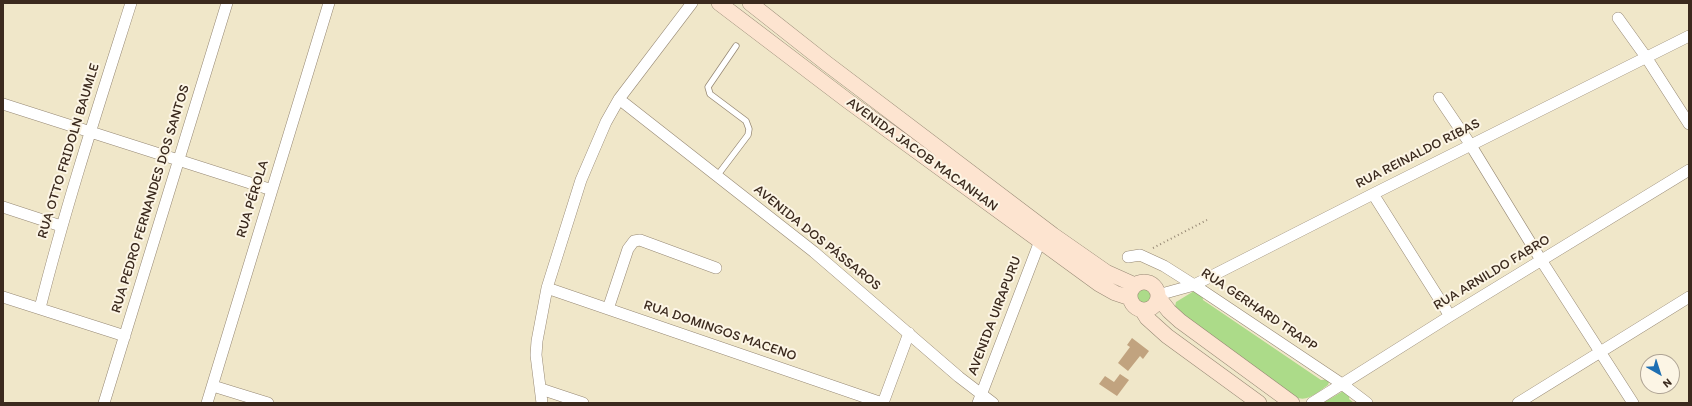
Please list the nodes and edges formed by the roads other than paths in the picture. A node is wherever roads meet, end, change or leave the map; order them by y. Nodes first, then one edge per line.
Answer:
1 (227, 3) edge
2 (329, 3) edge
3 (692, 3) edge
4 (719, 3) edge
5 (750, 3) edge
6 (128, 4) edge
7 (1618, 18) dead end
8 (1689, 36) edge
9 (736, 46) dead end
10 (1646, 57) junction
11 (1439, 98) dead end
12 (619, 100) junction
13 (3, 104) edge
14 (1689, 124) edge
15 (89, 131) junction
16 (1470, 144) junction
17 (178, 160) junction
18 (1689, 170) edge
19 (717, 176) junction
20 (272, 190) junction
21 (1373, 194) junction
22 (3, 207) edge
23 (61, 226) junction
24 (1040, 241) junction
25 (1128, 257) dead end
26 (1541, 260) junction
27 (716, 268) dead end
28 (1194, 285) junction
29 (547, 288) junction
30 (1132, 291) junction
31 (1158, 296) junction
32 (3, 297) edge
33 (1689, 297) edge
34 (40, 308) junction
35 (608, 309) junction
36 (1142, 310) junction
37 (1450, 316) junction
38 (909, 333) junction
39 (126, 336) junction
40 (1600, 351) junction
41 (1342, 384) junction
42 (213, 386) junction
43 (541, 389) junction
44 (980, 399) edge
45 (104, 403) edge
46 (207, 403) edge
47 (268, 403) edge
48 (542, 403) edge
49 (583, 403) edge
50 (883, 403) edge
51 (993, 403) edge
52 (1259, 403) edge
53 (1292, 403) edge
54 (1312, 403) edge
55 (1367, 403) edge
56 (1518, 403) edge
57 (1633, 403) edge

1 - 17 street, RUA PEDRO FERNANDES DOS SANTOS
2 - 20 street, RUA PÉROLA
3 - 12 street
4 - 24 main road, AVENIDA JACOB MACANHAN
5 - 30 main road, AVENIDA JACOB MACANHAN
6 - 15 street, RUA OTTO FRIDOLN BAUMLE
7 - 10 street
8 - 10 street, RUA REINALDO RIBAS
9 - 19 lane
10 - 14 street
10 - 16 street, RUA REINALDO RIBAS
11 - 16 street
12 - 19 street, AVENIDA DOS PÁSSAROS
12 - 29 street
13 - 15 street
15 - 17 street
15 - 23 street, RUA OTTO FRIDOLN BAUMLE
16 - 21 street, RUA REINALDO RIBAS
16 - 26 street
17 - 20 street
17 - 39 street, RUA PEDRO FERNANDES DOS SANTOS
18 - 26 street, RUA ARNILDO FABRO
19 - 38 street, AVENIDA DOS PÁSSAROS
20 - 42 street, RUA PÉROLA
21 - 28 street, RUA REINALDO RIBAS
21 - 37 street
22 - 23 street
23 - 34 street, RUA OTTO FRIDOLN BAUMLE
24 - 30 main road, AVENIDA JACOB MACANHAN
24 - 44 street, AVENIDA UIRAPURU
25 - 28 street, RUA GERHARD TRAPP
26 - 37 street, RUA ARNILDO FABRO
26 - 40 street
27 - 35 street
28 - 31 street, RUA REINALDO RIBAS
28 - 41 street, RUA GERHARD TRAPP
29 - 35 street, RUA DOMINGOS MACENO
29 - 43 street
30 - 31 main road
30 - 36 main road
31 - 36 main road
31 - 53 main road
32 - 34 street
33 - 40 street
34 - 39 street
35 - 50 street, RUA DOMINGOS MACENO
36 - 52 main road
37 - 41 street, RUA ARNILDO FABRO
38 - 44 street, AVENIDA DOS PÁSSAROS
38 - 50 street
39 - 45 street, RUA PEDRO FERNANDES DOS SANTOS
40 - 56 street
40 - 57 street
41 - 54 street, RUA ARNILDO FABRO
41 - 55 street, RUA GERHARD TRAPP
42 - 46 street, RUA PÉROLA
42 - 47 street
43 - 48 street
43 - 49 street
44 - 51 street, AVENIDA DOS PÁSSAROS

